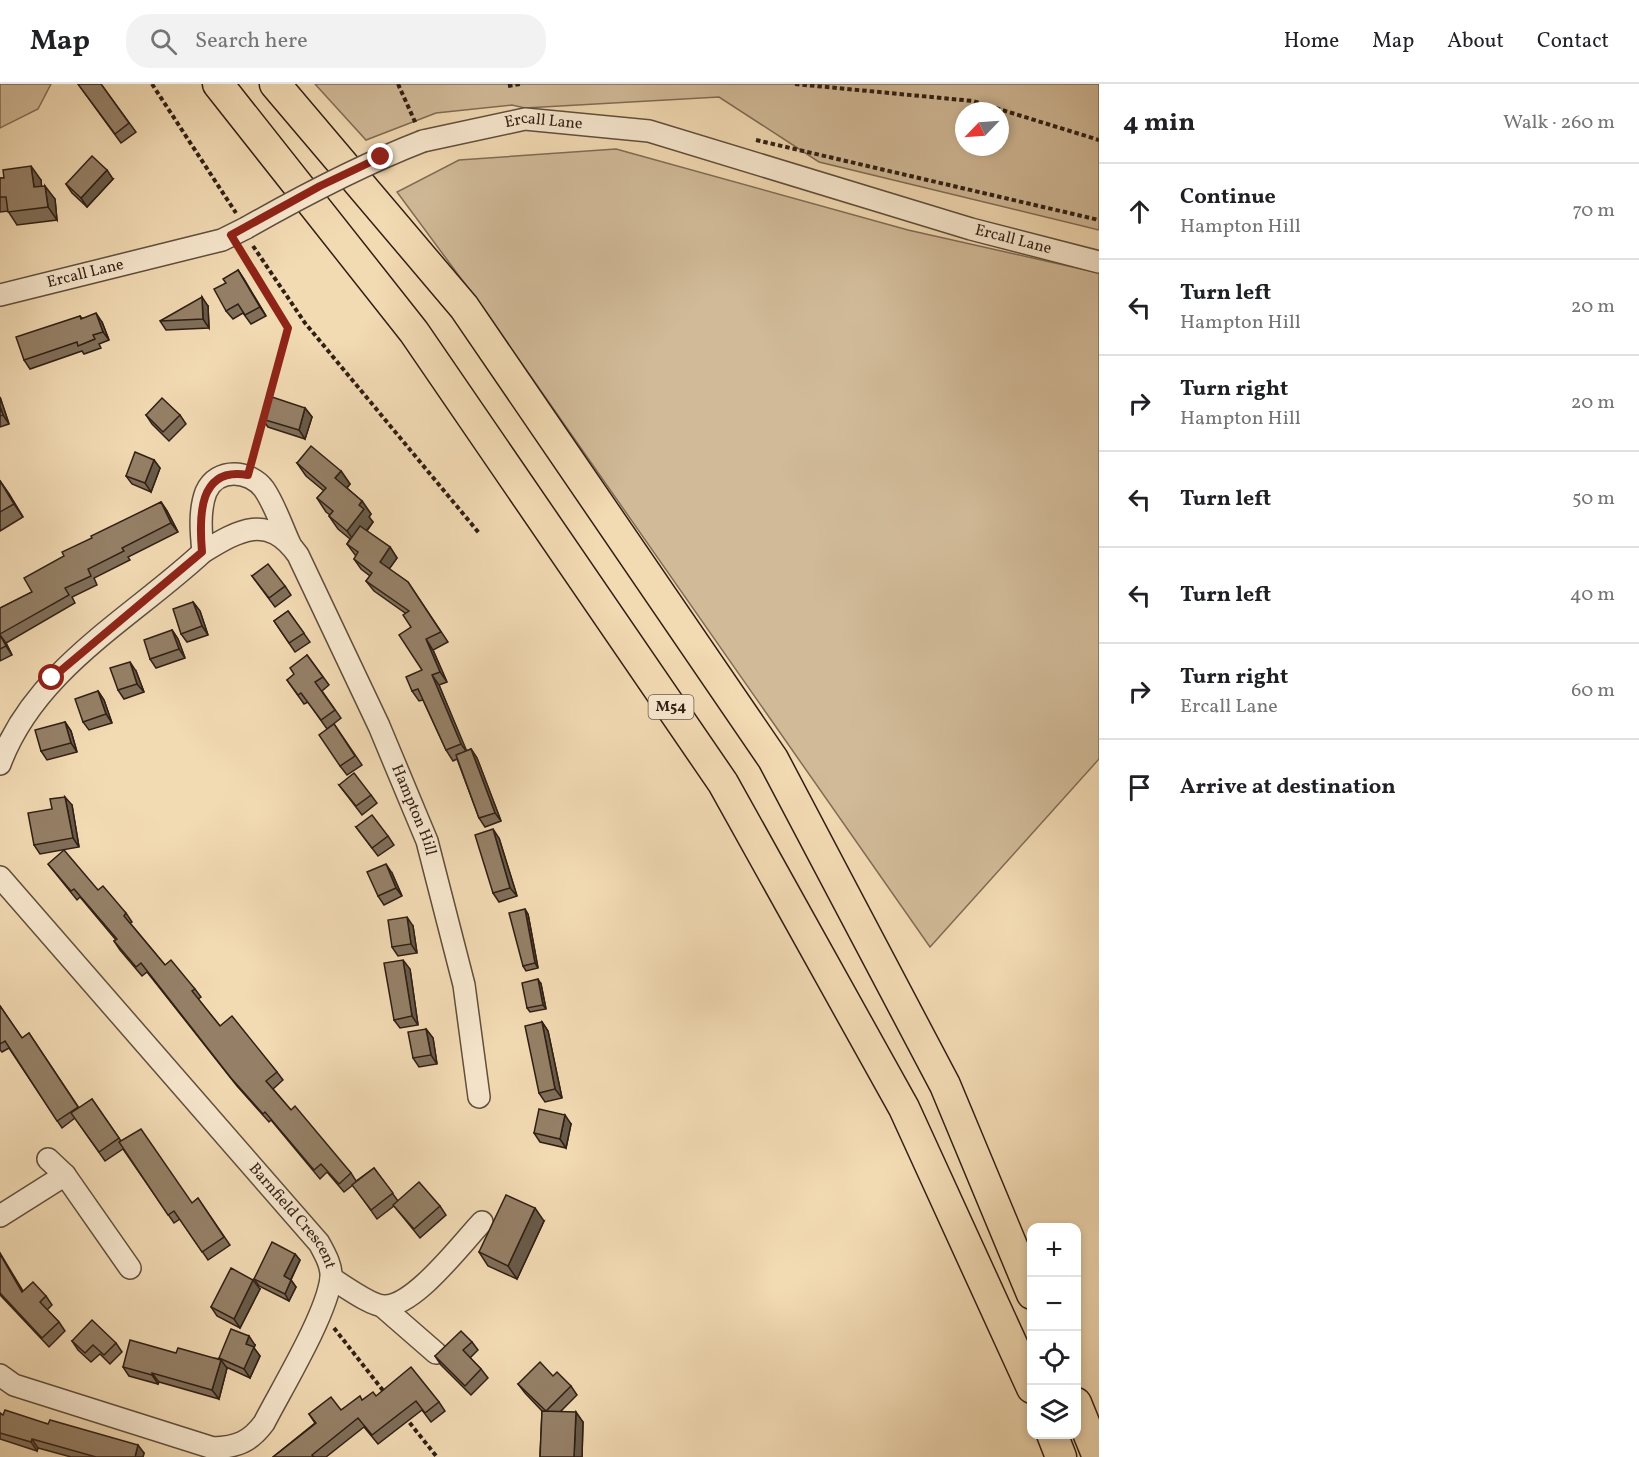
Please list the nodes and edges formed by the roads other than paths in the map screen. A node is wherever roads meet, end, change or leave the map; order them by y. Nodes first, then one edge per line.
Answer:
1 (218, 84) edge
2 (275, 84) edge
3 (1099, 262) edge
4 (0, 296) edge
5 (290, 544) junction
6 (202, 552) junction
7 (0, 764) edge
8 (0, 877) edge
9 (479, 1097) dead end
10 (48, 1159) dead end
11 (65, 1175) junction
12 (0, 1216) edge
13 (482, 1222) dead end
14 (130, 1268) dead end
15 (331, 1278) junction
16 (1027, 1282) edge
17 (382, 1306) junction
18 (436, 1353) edge
19 (0, 1375) edge
20 (1031, 1385) edge
21 (1081, 1412) edge
22 (1054, 1439) edge
23 (1060, 1457) edge
24 (1098, 1457) edge

1 - 20 highway, M54
2 - 16 highway
3 - 4 street, Ercall Lane, bridge
5 - 6 street
5 - 6 street, Hampton Hill
5 - 9 street, Hampton Hill
6 - 7 street
8 - 15 street, Barnfield Crescent
10 - 11 street
11 - 12 street
11 - 14 street
13 - 17 street
15 - 17 street
15 - 19 street, Barnfield Crescent
17 - 18 street
21 - 24 highway
22 - 23 highway

